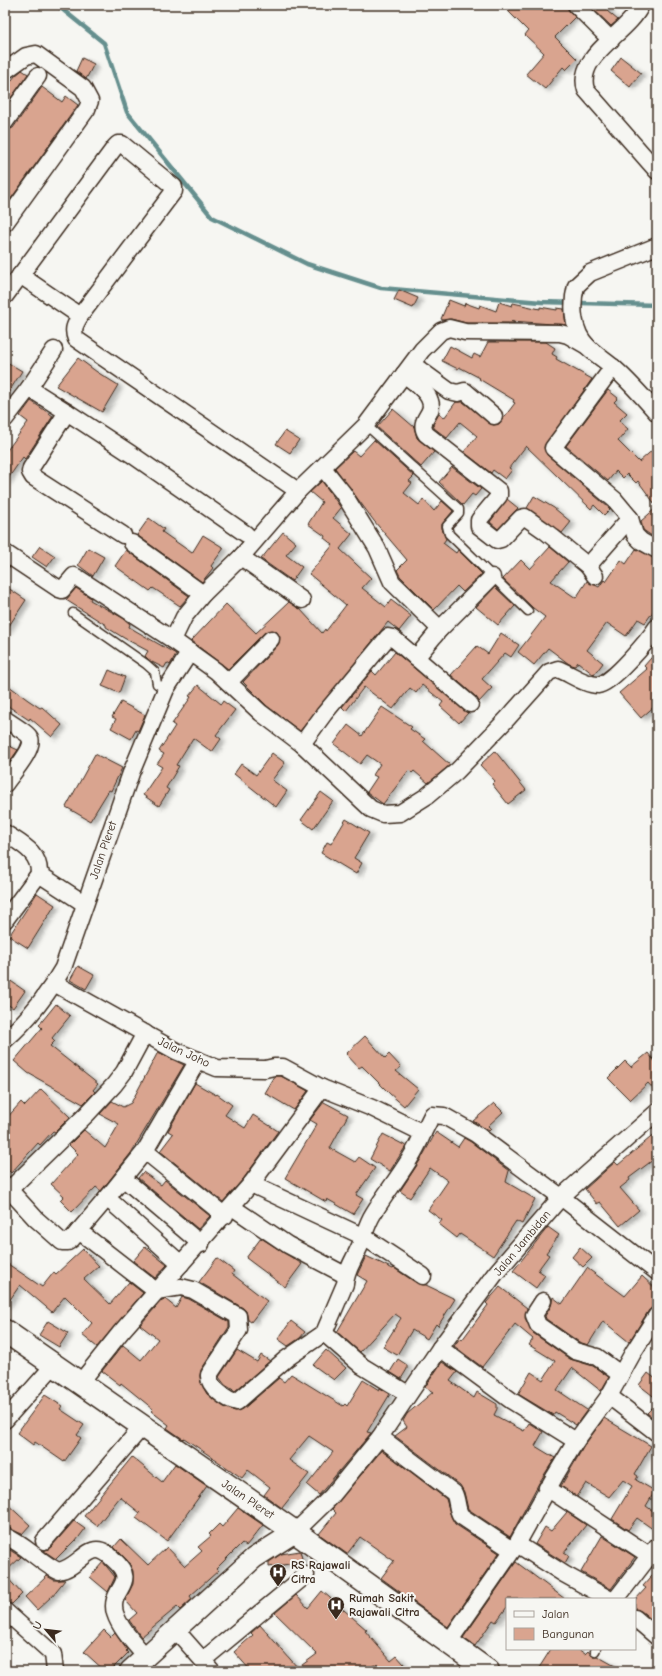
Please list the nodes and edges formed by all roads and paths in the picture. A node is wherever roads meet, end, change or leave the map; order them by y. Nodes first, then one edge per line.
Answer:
1 (576, 5) edge
2 (641, 5) edge
3 (611, 40) junction
4 (5, 71) edge
5 (38, 76) dead end
6 (5, 122) edge
7 (657, 171) edge
8 (5, 223) edge
9 (657, 246) edge
10 (20, 275) junction
11 (5, 296) edge
12 (80, 316) junction
13 (587, 346) junction
14 (54, 350) dead end
15 (613, 367) junction
16 (408, 369) junction
17 (29, 388) junction
18 (67, 412) junction
19 (657, 413) edge
20 (494, 416) dead end
21 (5, 419) edge
22 (366, 425) junction
23 (323, 468) junction
24 (298, 491) junction
25 (630, 518) junction
26 (246, 534) dead end
27 (657, 550) edge
28 (5, 553) edge
29 (241, 557) junction
30 (492, 577) junction
31 (203, 594) junction
32 (302, 600) dead end
33 (528, 611) dead end
34 (73, 612) dead end
35 (657, 627) edge
36 (440, 629) junction
37 (271, 639) dead end
38 (173, 640) junction
39 (190, 652) junction
40 (416, 658) junction
41 (228, 682) junction
42 (166, 690) junction
43 (470, 704) dead end
44 (5, 719) edge
45 (302, 744) junction
46 (5, 784) edge
47 (5, 833) edge
48 (39, 874) junction
49 (85, 904) junction
50 (5, 920) edge
51 (54, 983) junction
52 (144, 1033) junction
53 (5, 1040) edge
54 (198, 1060) junction
55 (322, 1088) junction
56 (657, 1112) edge
57 (423, 1133) junction
58 (146, 1151) junction
59 (124, 1178) junction
60 (251, 1184) junction
61 (7, 1187) edge
62 (561, 1197) junction
63 (107, 1198) junction
64 (228, 1211) junction
65 (79, 1231) junction
66 (364, 1237) junction
67 (201, 1244) junction
68 (181, 1264) junction
69 (657, 1272) edge
70 (345, 1275) junction
71 (423, 1276) dead end
72 (156, 1291) junction
73 (543, 1301) dead end
74 (657, 1315) edge
75 (5, 1331) edge
76 (324, 1333) junction
77 (440, 1348) junction
78 (54, 1365) junction
79 (620, 1374) junction
80 (80, 1382) junction
81 (408, 1394) junction
82 (609, 1396) junction
83 (5, 1420) edge
84 (142, 1427) junction
85 (657, 1433) edge
86 (380, 1438) junction
87 (576, 1441) junction
88 (547, 1488) junction
89 (295, 1532) junction
90 (5, 1536) edge
91 (44, 1541) dead end
92 (514, 1547) junction
93 (653, 1551) edge
94 (306, 1575) dead end
95 (607, 1598) edge
96 (617, 1598) edge
97 (5, 1611) edge
98 (636, 1619) edge
99 (175, 1629) junction
100 (657, 1636) edge
101 (448, 1643) junction
102 (145, 1656) junction
103 (208, 1666) edge
104 (55, 1671) edge
105 (130, 1671) edge
106 (488, 1671) edge

1 - 3 street
2 - 3 street
3 - 7 street
4 - 8 street
5 - 6 street
9 - 13 street
10 - 11 street
10 - 12 street
10 - 12 street
12 - 24 street
13 - 15 street
13 - 16 street
14 - 17 street
15 - 19 street
15 - 25 street
16 - 20 street
16 - 22 street
16 - 25 street
17 - 18 street
17 - 21 street
18 - 26 street
18 - 31 street
22 - 23 street
22 - 30 lane
23 - 24 street
23 - 36 street
24 - 29 street
25 - 27 street
28 - 38 street
29 - 31 street
29 - 32 street
30 - 33 lane
30 - 36 street
31 - 38 street
34 - 42 lane
35 - 45 street
36 - 40 street
37 - 41 street
38 - 39 street
39 - 41 street
39 - 42 street, Jalan Pleret
40 - 43 street
40 - 45 street
41 - 45 street
42 - 49 street, Jalan Pleret
44 - 46 street
47 - 48 street
48 - 49 street
48 - 50 street
49 - 51 street, Jalan Pleret
51 - 52 street, Jalan Joho
51 - 53 street, Jalan Pleret
52 - 54 street, Jalan Joho
52 - 61 street
54 - 55 street, Jalan Joho
54 - 58 street
55 - 57 street, Jalan Joho
55 - 60 street
56 - 62 street, Jalan Jambidan
57 - 62 street
57 - 66 street
58 - 59 street
58 - 64 street
59 - 63 street
59 - 67 street
60 - 64 street
60 - 66 street
61 - 65 street
62 - 69 street
62 - 77 street, Jalan Jambidan
63 - 65 street
63 - 68 street
64 - 67 street
64 - 70 street
65 - 72 street
66 - 70 street
66 - 71 street
67 - 68 street
68 - 72 street
70 - 76 street
72 - 76 street
72 - 80 street
73 - 79 street
74 - 79 street
75 - 78 main road, Jalan Pleret
76 - 81 street
77 - 81 street, Jalan Jambidan
77 - 87 street
78 - 80 main road, Jalan Pleret
78 - 83 street
79 - 82 street
80 - 84 main road, Jalan Pleret
81 - 86 street, Jalan Jambidan
82 - 85 street
82 - 87 street
84 - 89 main road, Jalan Pleret
84 - 91 street
86 - 89 street, Jalan Jambidan
86 - 92 street
87 - 88 street
88 - 92 street
88 - 93 street
89 - 99 street
89 - 101 main road, Jalan Pleret
90 - 102 street
92 - 95 street
92 - 101 street
93 - 96 street
94 - 103 street
97 - 104 street
98 - 100 street
99 - 102 street
99 - 103 street
101 - 106 main road, Jalan Pleret
102 - 105 street

